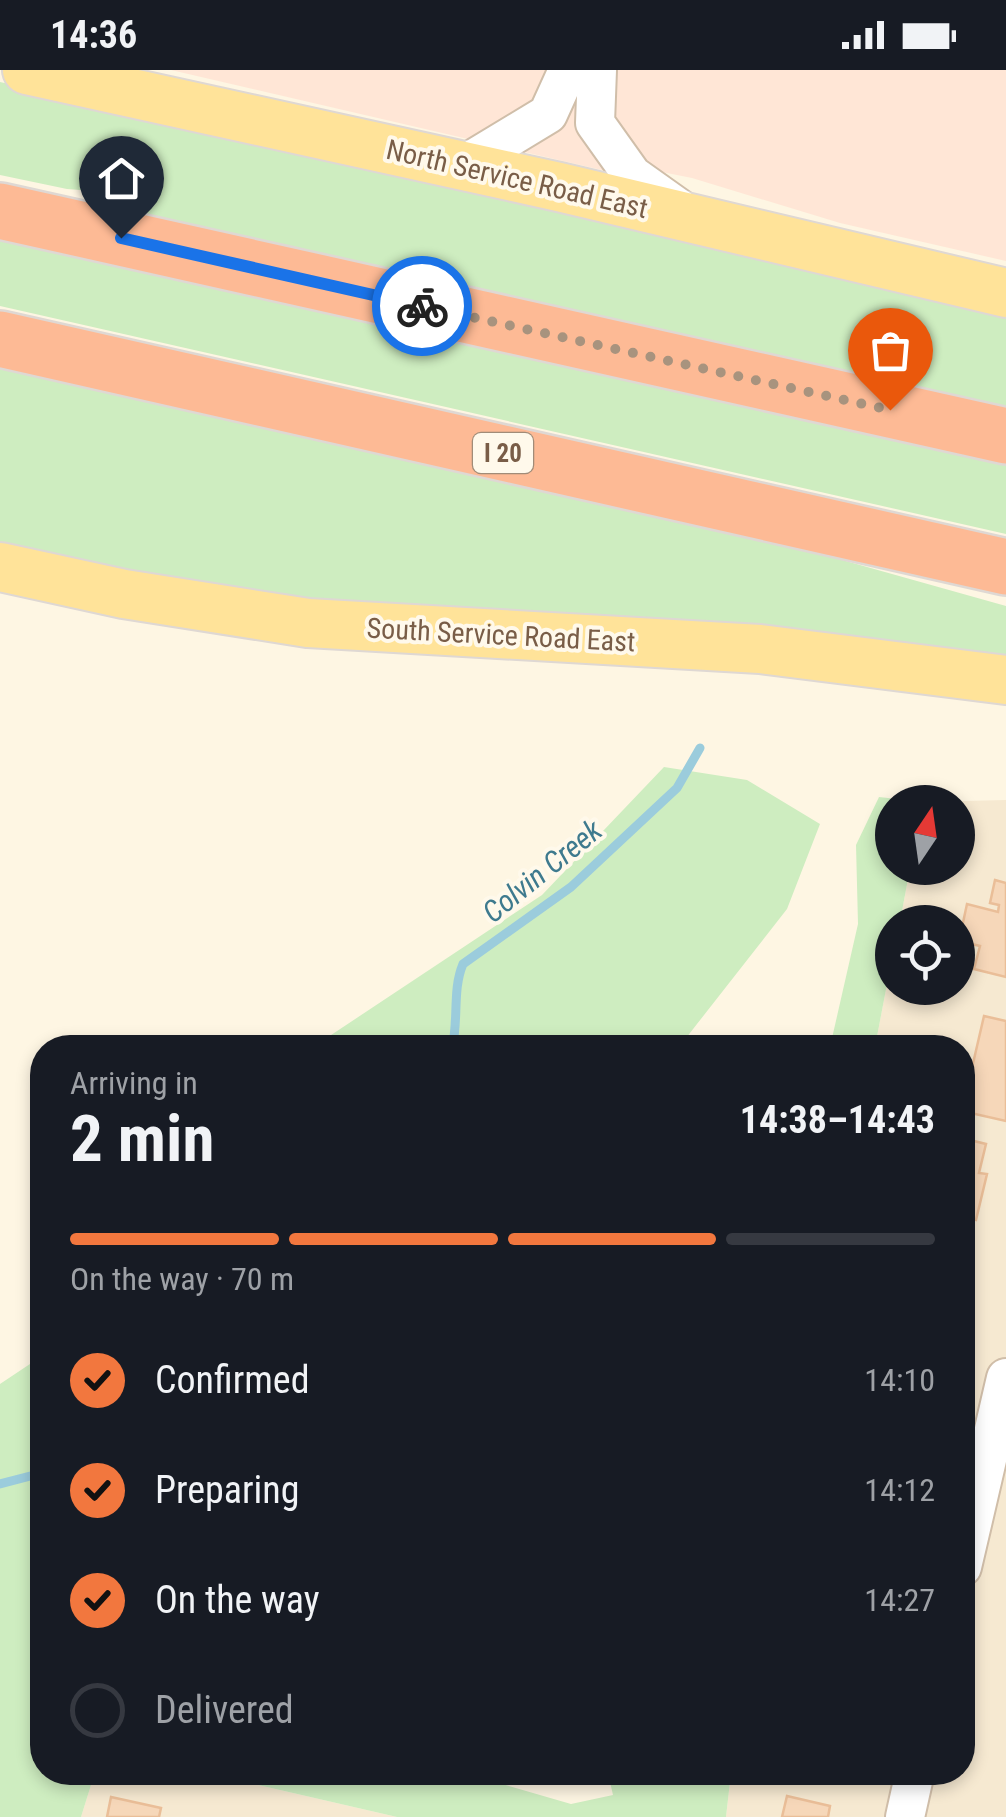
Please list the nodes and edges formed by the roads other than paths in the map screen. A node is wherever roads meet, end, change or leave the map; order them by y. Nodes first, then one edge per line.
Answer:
1 (27, 70) edge
2 (568, 70) edge
3 (597, 70) edge
4 (462, 166) junction
5 (0, 211) edge
6 (694, 219) junction
7 (1006, 293) edge
8 (0, 339) edge
9 (1006, 436) edge
10 (0, 567) edge
11 (1006, 567) edge
12 (1006, 680) edge
13 (1006, 1378) edge
14 (975, 1512) edge
15 (913, 1785) edge
16 (905, 1817) edge

1 - 4 main road, North Service Road East
2 - 4 street
3 - 6 street
4 - 6 main road, North Service Road East
5 - 9 highway
6 - 7 main road, North Service Road East
8 - 11 highway, I 20
10 - 12 main road, South Service Road East
13 - 14 street
15 - 16 street

